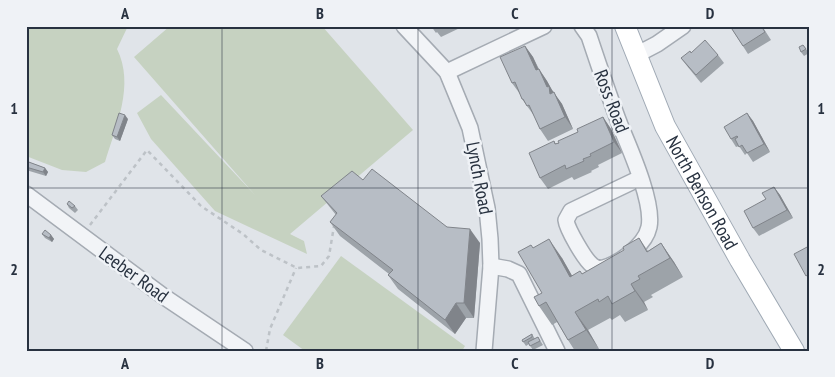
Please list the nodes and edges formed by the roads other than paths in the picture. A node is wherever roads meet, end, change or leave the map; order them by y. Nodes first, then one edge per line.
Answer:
1 (404, 26) edge
2 (544, 26) edge
3 (582, 26) edge
4 (625, 26) edge
5 (683, 26) edge
6 (636, 55) junction
7 (447, 72) junction
8 (640, 178) junction
9 (26, 194) edge
10 (491, 266) junction
11 (245, 351) edge
12 (484, 351) edge
13 (557, 351) edge
14 (794, 351) edge

1 - 7 street, Lynch Road
2 - 7 street
3 - 8 street, Ross Road
4 - 6 main road, North Benson Road
5 - 6 street
6 - 14 main road, North Benson Road
7 - 10 street, Lynch Road
8 - 8 street, Ross Road
9 - 11 street, Leeber Road
10 - 12 street, Lynch Road
10 - 13 street

